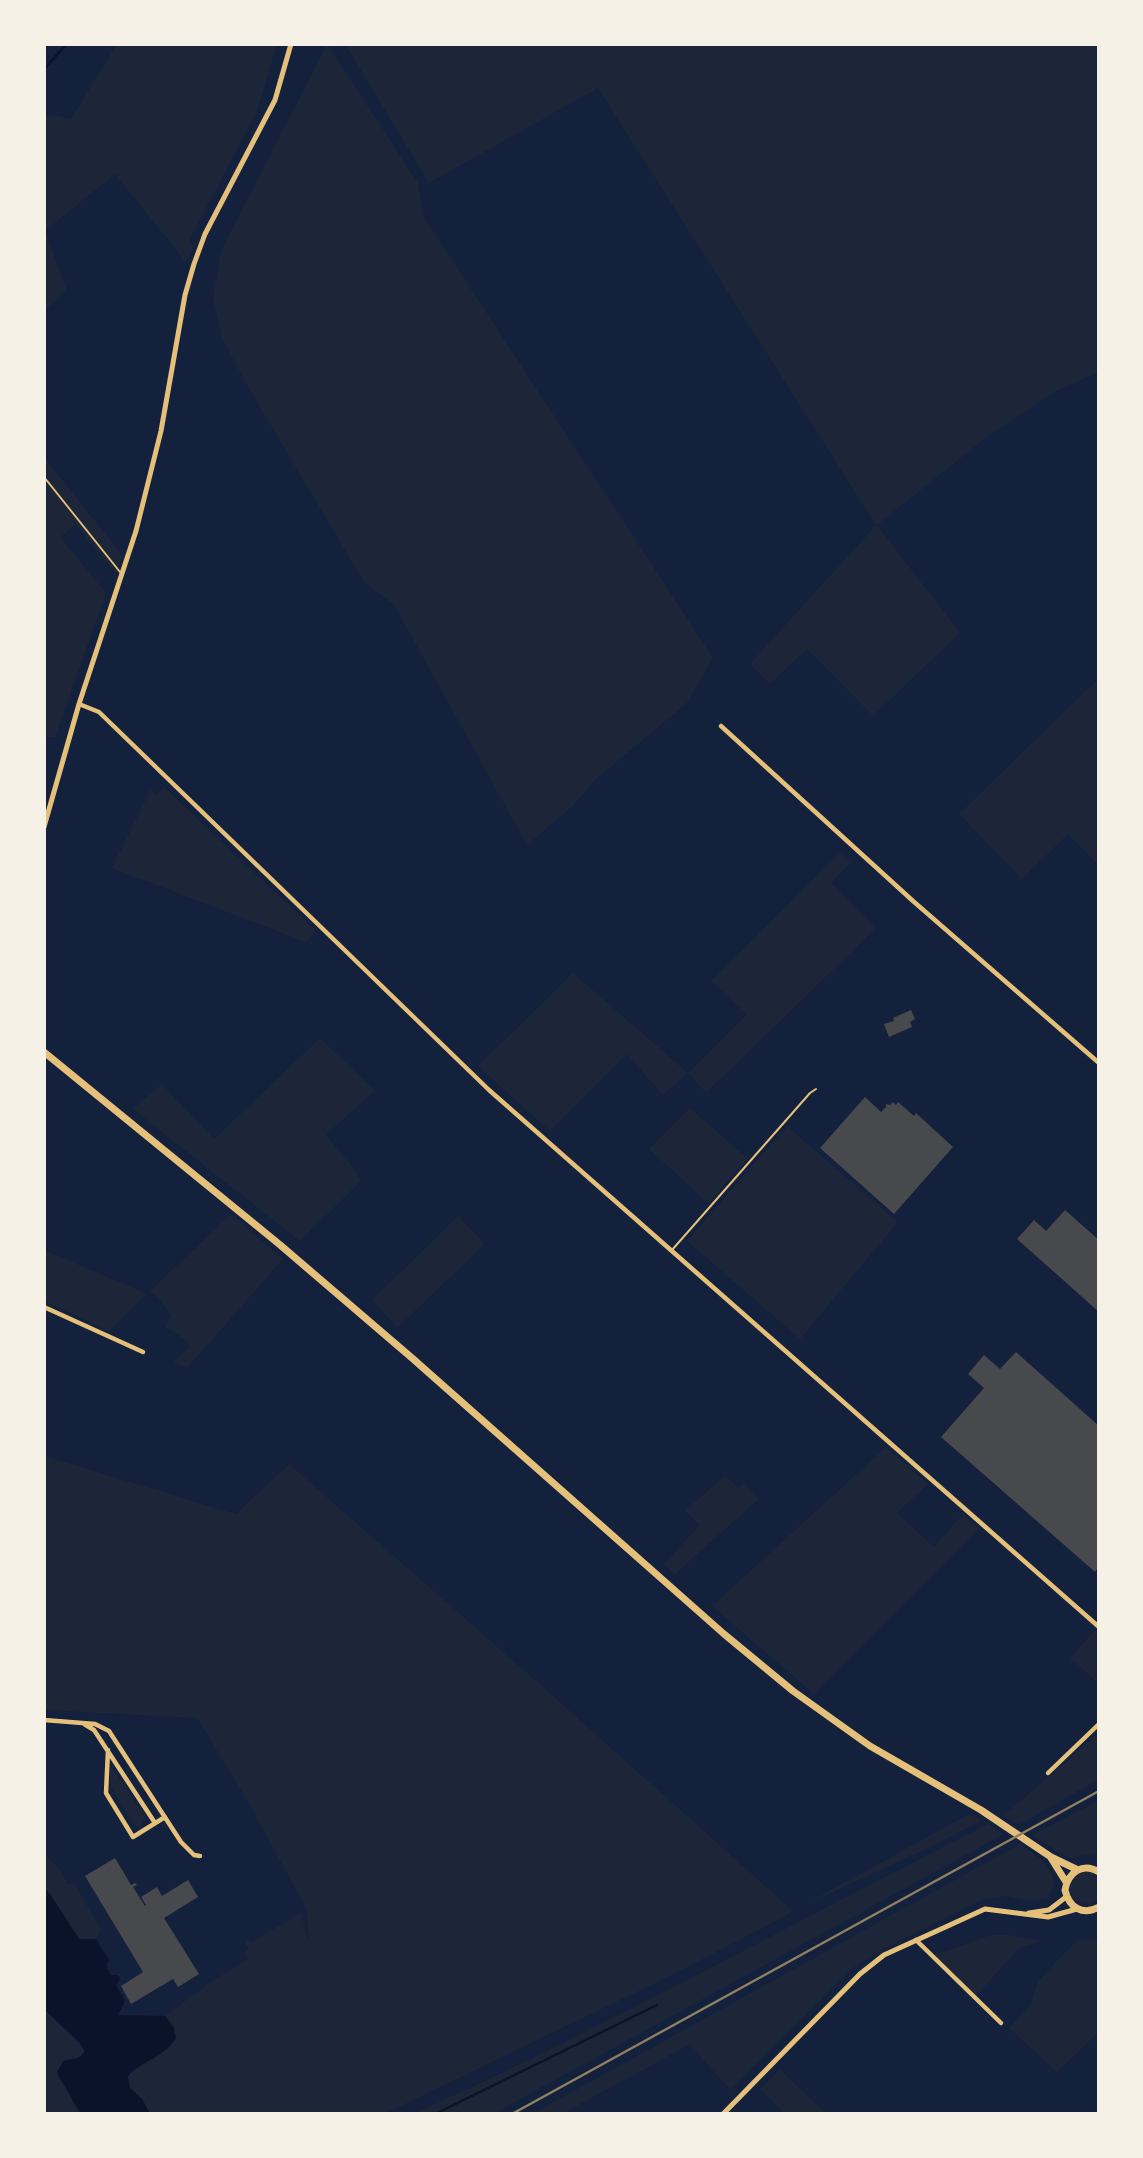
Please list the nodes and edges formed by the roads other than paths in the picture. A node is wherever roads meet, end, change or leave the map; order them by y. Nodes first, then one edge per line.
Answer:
1 (291, 44) edge
2 (44, 477) edge
3 (123, 575) junction
4 (79, 704) junction
5 (721, 726) dead end
6 (44, 827) edge
7 (44, 1052) edge
8 (1099, 1063) edge
9 (816, 1089) dead end
10 (671, 1251) junction
11 (44, 1307) edge
12 (143, 1352) dead end
13 (1099, 1627) edge
14 (44, 1720) edge
15 (80, 1723) junction
16 (1099, 1724) edge
17 (108, 1750) junction
18 (1048, 1773) dead end
19 (164, 1817) junction
20 (155, 1823) junction
21 (200, 1856) dead end
22 (1051, 1857) junction
23 (1077, 1870) junction
24 (1098, 1870) edge
25 (1066, 1882) junction
26 (1066, 1897) junction
27 (1077, 1909) junction
28 (1098, 1909) edge
29 (1024, 1913) junction
30 (916, 1940) junction
31 (1002, 2023) dead end
32 (723, 2114) edge

1 - 3 street
2 - 3 lane
3 - 4 street
4 - 6 street
4 - 10 street
5 - 8 street
7 - 22 main road
9 - 10 lane
10 - 13 street
11 - 12 street
14 - 15 street
15 - 17 street
15 - 19 street
16 - 18 street
17 - 20 street
17 - 20 street
19 - 20 street
19 - 21 street
22 - 23 main road
22 - 25 main road
23 - 24 main road
23 - 25 main road
25 - 26 main road
26 - 27 main road
26 - 29 street
27 - 28 main road
27 - 29 street
29 - 30 street
30 - 31 street
30 - 32 street

